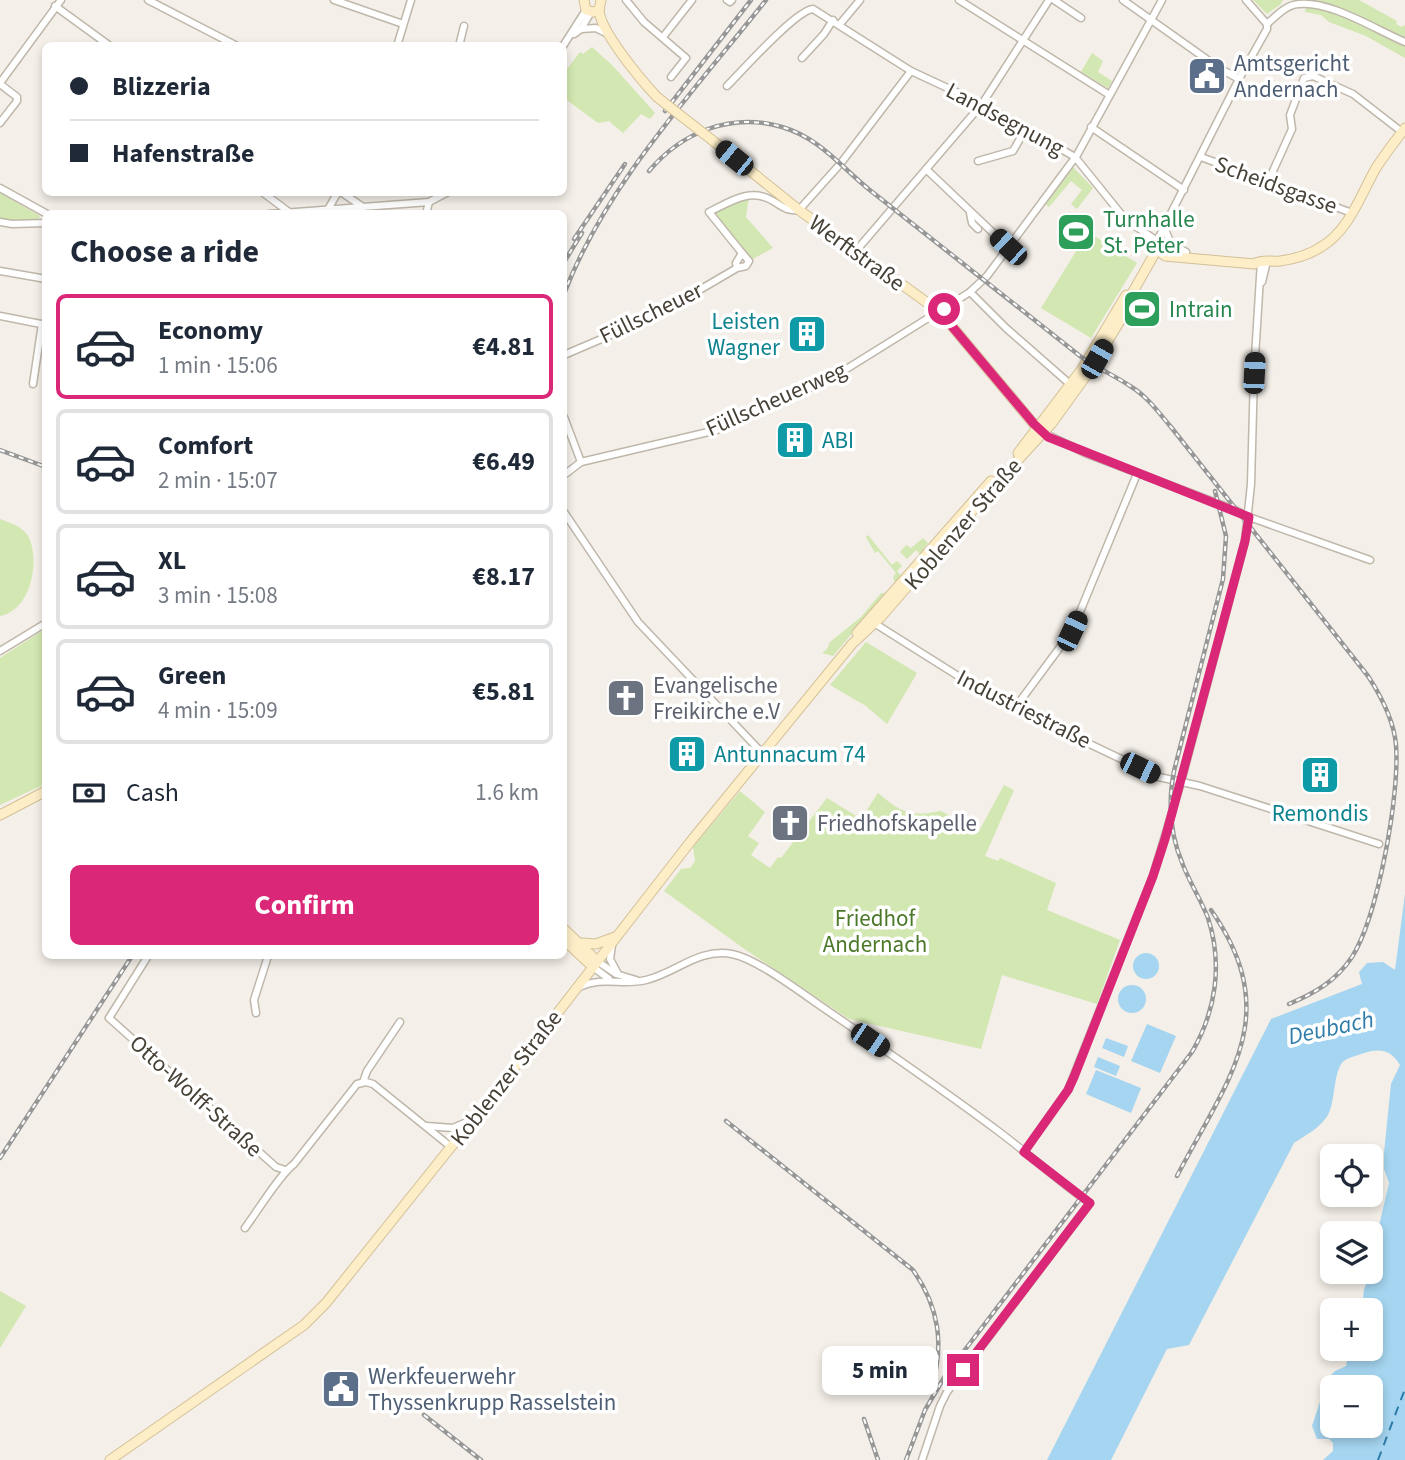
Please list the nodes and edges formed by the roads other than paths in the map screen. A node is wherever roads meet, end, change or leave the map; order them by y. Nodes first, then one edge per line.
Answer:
1 (61, 0) edge
2 (148, 0) edge
3 (334, 0) edge
4 (411, 0) edge
5 (626, 0) edge
6 (692, 0) edge
7 (860, 0) edge
8 (959, 0) edge
9 (1051, 0) edge
10 (1123, 0) edge
11 (1162, 0) edge
12 (1246, 0) edge
13 (1289, 3) edge
14 (55, 6) junction
15 (595, 6) edge
16 (1081, 18) dead end
17 (1149, 19) junction
18 (833, 20) junction
19 (403, 24) junction
20 (840, 24) junction
21 (1267, 24) junction
22 (464, 26) dead end
23 (581, 29) junction
24 (604, 32) junction
25 (570, 37) junction
26 (663, 37) junction
27 (1024, 40) junction
28 (104, 42) edge
29 (229, 42) edge
30 (398, 42) edge
31 (460, 42) edge
32 (566, 42) edge
33 (1405, 42) edge
34 (802, 58) dead end
35 (911, 71) junction
36 (671, 77) dead end
37 (1239, 79) junction
38 (0, 84) edge
39 (727, 86) dead end
40 (1108, 94) junction
41 (982, 104) junction
42 (0, 123) edge
43 (1091, 127) junction
44 (1025, 130) junction
45 (1404, 130) edge
46 (1075, 157) junction
47 (1201, 157) junction
48 (978, 162) dead end
49 (926, 169) junction
50 (1268, 182) junction
51 (0, 188) edge
52 (1184, 190) junction
53 (268, 196) edge
54 (345, 196) edge
55 (440, 196) edge
56 (429, 202) junction
57 (363, 207) junction
58 (287, 210) edge
59 (336, 210) edge
60 (427, 210) edge
61 (42, 211) edge
62 (799, 211) junction
63 (970, 211) junction
64 (1352, 213) junction
65 (1171, 217) junction
66 (0, 222) edge
67 (42, 223) edge
68 (978, 229) dead end
69 (1166, 232) junction
70 (1158, 244) junction
71 (1008, 247) junction
72 (855, 252) junction
73 (1186, 252) junction
74 (741, 253) junction
75 (1166, 257) junction
76 (1262, 261) junction
77 (737, 268) junction
78 (0, 271) edge
79 (1144, 272) junction
80 (42, 278) edge
81 (970, 292) junction
82 (940, 312) junction
83 (0, 316) edge
84 (42, 325) edge
85 (42, 336) edge
86 (567, 354) edge
87 (33, 384) dead end
88 (1074, 387) junction
89 (567, 425) edge
90 (1041, 431) junction
91 (581, 462) junction
92 (567, 473) edge
93 (1137, 474) junction
94 (567, 516) edge
95 (1249, 517) junction
96 (1370, 560) dead end
97 (877, 611) junction
98 (875, 623) junction
99 (864, 624) junction
100 (42, 625) edge
101 (852, 644) junction
102 (0, 651) edge
103 (1015, 708) junction
104 (763, 754) junction
105 (1181, 782) junction
106 (42, 794) edge
107 (0, 815) edge
108 (1379, 844) dead end
109 (567, 932) edge
110 (614, 939) junction
111 (567, 942) edge
112 (579, 943) junction
113 (146, 959) edge
114 (267, 959) edge
115 (595, 964) junction
116 (619, 975) junction
117 (611, 980) junction
118 (641, 981) junction
119 (577, 988) junction
120 (256, 1013) dead end
121 (400, 1022) dead end
122 (363, 1082) junction
123 (473, 1119) junction
124 (426, 1126) junction
125 (442, 1129) junction
126 (453, 1144) junction
127 (1024, 1152) junction
128 (285, 1170) junction
129 (245, 1228) dead end
130 (110, 1460) edge
131 (922, 1460) edge

1 - 14 street
2 - 29 street
3 - 19 street
4 - 19 street
5 - 26 street
6 - 26 street
7 - 20 street
8 - 27 street
9 - 16 street
9 - 27 street
10 - 17 street
11 - 17 street, Füllscheuerweg
12 - 21 street
13 - 21 street
13 - 33 street
14 - 28 street
14 - 38 street
15 - 23 street
15 - 24 street, Werftstraße
15 - 25 street
17 - 37 street
17 - 40 street, Füllscheuerweg
18 - 20 street, Landsegnung
18 - 34 street
18 - 39 street, Landsegnung
19 - 30 street
20 - 35 street, Landsegnung
21 - 37 street, Koblenzer Straße
22 - 31 street
23 - 24 street
23 - 25 street
24 - 62 street, Werftstraße, bridge
25 - 32 street
26 - 36 street
27 - 40 street
27 - 41 street
35 - 41 street, Landsegnung
35 - 62 street
37 - 47 street, Koblenzer Straße
38 - 42 street
40 - 43 street, Füllscheuerweg
41 - 44 street, Landsegnung
41 - 49 street
43 - 46 street, Füllscheuerweg
43 - 52 street
44 - 46 street, Landsegnung
44 - 48 street
45 - 50 street
45 - 64 street
46 - 70 street, Landsegnung
46 - 71 street, Füllscheuerweg
47 - 50 street, Scheidsgasse
47 - 52 street, Koblenzer Straße
49 - 63 street
49 - 72 street
50 - 64 street, Scheidsgasse
51 - 61 street
52 - 65 street, Koblenzer Straße
53 - 58 street
54 - 57 street
55 - 56 street
56 - 57 street
56 - 60 street
57 - 59 street
62 - 72 street, Werftstraße
62 - 74 street
63 - 68 street
63 - 71 street
64 - 76 street
65 - 69 street, Koblenzer Straße
65 - 70 street, Koblenzer Straße
66 - 67 street
69 - 70 street, Koblenzer Straße
69 - 73 street
70 - 73 street
70 - 75 street
70 - 79 street, Koblenzer Straße
70 - 88 street, Koblenzer Straße
71 - 81 street, Füllscheuerweg
72 - 82 street, Werftstraße
73 - 76 street
74 - 77 street
74 - 77 street
75 - 76 street
75 - 79 street
76 - 95 street
77 - 86 street, Füllscheuer
78 - 80 street
79 - 88 street, Koblenzer Straße
81 - 82 street, Füllscheuerweg
81 - 88 street
82 - 90 street, Werftstraße
82 - 91 street, Füllscheuerweg
83 - 84 street
85 - 87 street
88 - 90 street, Koblenzer Straße
89 - 91 street
90 - 93 street, Werftstraße
90 - 97 street, Koblenzer Straße
90 - 98 street, Koblenzer Straße
91 - 92 street, Füllscheuerweg
93 - 95 street, Werftstraße
93 - 103 street
94 - 104 street
95 - 96 street, Werftstraße
95 - 105 street
97 - 98 street
97 - 99 street, Koblenzer Straße
98 - 99 street
98 - 101 street, Koblenzer Straße
98 - 103 street, Industriestraße
99 - 101 street, Koblenzer Straße
100 - 102 street
101 - 104 street, Koblenzer Straße
103 - 105 street, Industriestraße
104 - 110 street, Koblenzer Straße
105 - 108 street, Industriestraße
105 - 127 street
106 - 107 street
109 - 112 street
110 - 112 street
110 - 115 street, Koblenzer Straße
110 - 116 street
111 - 115 street
112 - 115 street
113 - 128 street, Otto-Wolff-Straße
114 - 120 street
115 - 116 street
115 - 117 street
115 - 119 street, Koblenzer Straße
116 - 118 street
117 - 118 street
117 - 119 street
118 - 127 street
119 - 123 street, Koblenzer Straße
121 - 122 street
122 - 124 street
122 - 128 street
123 - 125 street
123 - 126 street, Koblenzer Straße
124 - 125 street
124 - 126 street
125 - 126 street
126 - 130 street, Koblenzer Straße
127 - 131 street
128 - 129 street

